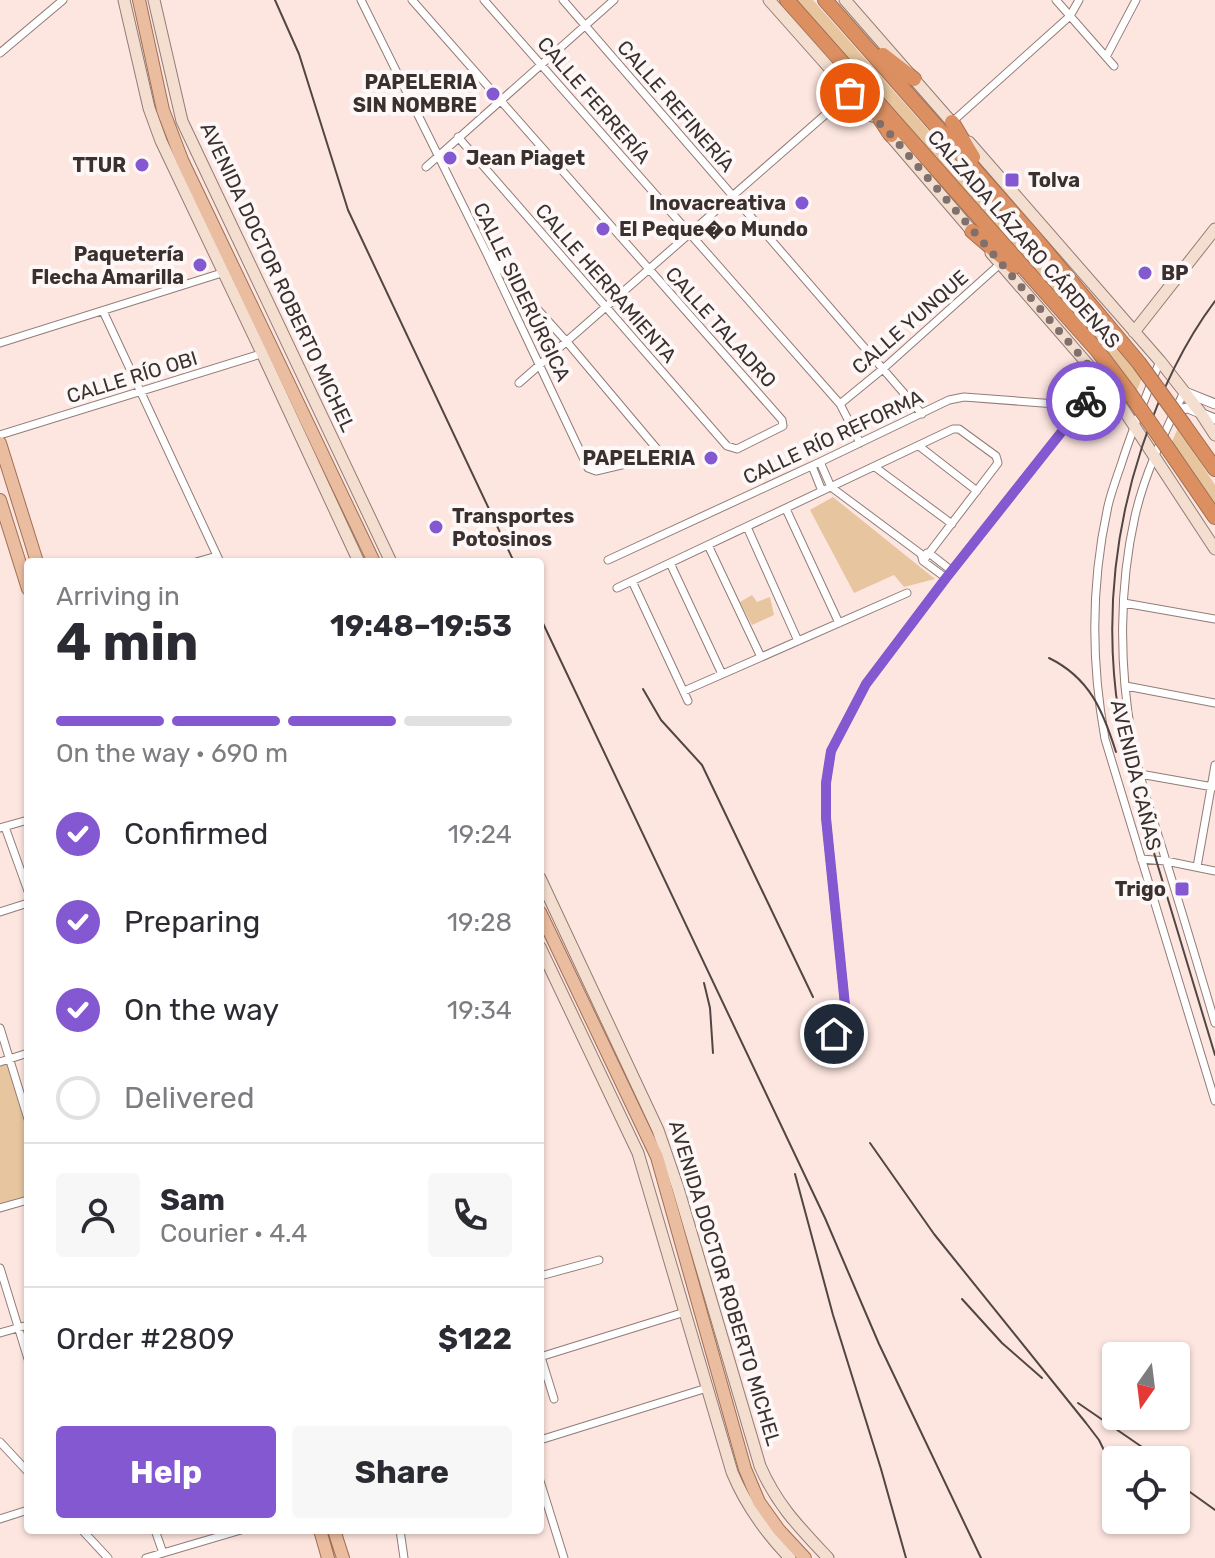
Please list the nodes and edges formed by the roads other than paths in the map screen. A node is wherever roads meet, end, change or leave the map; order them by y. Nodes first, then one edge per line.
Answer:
1 (63, 0) edge
2 (124, 0) edge
3 (139, 0) edge
4 (154, 0) edge
5 (361, 0) edge
6 (412, 0) edge
7 (484, 0) edge
8 (563, 0) edge
9 (614, 0) edge
10 (769, 0) edge
11 (785, 0) edge
12 (827, 0) edge
13 (845, 0) edge
14 (1056, 0) edge
15 (1079, 0) edge
16 (1136, 0) edge
17 (1070, 16) junction
18 (585, 25) junction
19 (0, 53) edge
20 (1106, 57) junction
21 (541, 65) junction
22 (1114, 66) dead end
23 (914, 79) junction
24 (850, 93) junction
25 (500, 101) junction
26 (952, 122) junction
27 (891, 135) junction
28 (458, 137) junction
29 (438, 154) junction
30 (426, 167) dead end
31 (733, 195) junction
32 (1215, 229) edge
33 (972, 231) junction
34 (689, 233) junction
35 (1034, 237) junction
36 (486, 252) junction
37 (1000, 264) junction
38 (648, 269) junction
39 (229, 271) junction
40 (1056, 304) junction
41 (606, 307) junction
42 (103, 311) junction
43 (1134, 332) junction
44 (567, 342) junction
45 (0, 343) edge
46 (268, 351) junction
47 (1160, 361) junction
48 (539, 366) junction
49 (884, 368) junction
50 (1102, 381) junction
51 (519, 383) dead end
52 (141, 391) junction
53 (1184, 392) junction
54 (840, 404) junction
55 (1084, 404) junction
56 (1215, 404) edge
57 (1176, 410) junction
58 (1200, 412) junction
59 (922, 414) junction
60 (1215, 419) edge
61 (1134, 424) junction
62 (0, 435) edge
63 (1215, 435) edge
64 (0, 443) edge
65 (860, 443) junction
66 (919, 446) junction
67 (731, 448) joint
68 (1154, 455) junction
69 (820, 462) junction
70 (812, 466) junction
71 (875, 467) junction
72 (1215, 469) edge
73 (831, 487) junction
74 (822, 491) junction
75 (977, 491) junction
76 (0, 500) edge
77 (786, 509) junction
78 (1215, 517) edge
79 (952, 524) junction
80 (747, 527) junction
81 (5, 533) edge
82 (708, 545) junction
83 (1215, 549) edge
84 (924, 556) junction
85 (36, 558) edge
86 (219, 558) edge
87 (357, 558) edge
88 (372, 558) edge
89 (389, 558) edge
90 (608, 560) dead end
91 (670, 563) junction
92 (949, 574) junction
93 (24, 579) edge
94 (632, 581) junction
95 (617, 588) dead end
96 (907, 593) dead end
97 (1124, 603) junction
98 (1215, 619) edge
99 (839, 623) junction
100 (798, 641) junction
101 (761, 657) junction
102 (722, 674) junction
103 (1126, 686) junction
104 (684, 691) junction
105 (688, 701) dead end
106 (1215, 703) edge
107 (1215, 765) edge
108 (1140, 774) junction
109 (1213, 788) edge
110 (24, 821) edge
111 (3, 828) edge
112 (1141, 859) junction
113 (1166, 861) junction
114 (1197, 867) junction
115 (1215, 871) edge
116 (24, 881) edge
117 (544, 886) edge
118 (24, 904) edge
119 (0, 912) edge
120 (544, 920) edge
121 (567, 935) junction
122 (554, 941) junction
123 (544, 956) edge
124 (1215, 1023) edge
125 (0, 1028) edge
126 (834, 1034) dead end
127 (24, 1054) edge
128 (10, 1059) junction
129 (0, 1062) edge
130 (1215, 1101) edge
131 (24, 1106) edge
132 (24, 1201) edge
133 (0, 1208) edge
134 (680, 1240) junction
135 (665, 1244) junction
136 (599, 1260) dead end
137 (0, 1268) edge
138 (544, 1275) edge
139 (685, 1312) junction
140 (24, 1326) edge
141 (18, 1328) junction
142 (0, 1333) edge
143 (24, 1347) edge
144 (718, 1350) junction
145 (544, 1356) edge
146 (544, 1369) edge
147 (707, 1388) junction
148 (554, 1399) dead end
149 (544, 1439) edge
150 (0, 1442) edge
151 (24, 1463) edge
152 (544, 1494) edge
153 (24, 1511) edge
154 (0, 1519) edge
155 (86, 1534) edge
156 (156, 1534) edge
157 (227, 1534) edge
158 (321, 1534) edge
159 (335, 1534) edge
160 (401, 1534) edge
161 (163, 1553) junction
162 (108, 1558) edge
163 (146, 1558) edge
164 (328, 1558) edge
165 (343, 1558) edge
166 (404, 1558) edge
167 (564, 1558) edge
168 (790, 1558) edge
169 (805, 1558) edge
170 (828, 1558) edge

1 - 19 street
2 - 39 main road, AVENIDA DOCTOR ROBERTO MICHEL
3 - 39 main road, AVENIDA DOCTOR ROBERTO MICHEL
4 - 89 main road, AVENIDA DOCTOR ROBERTO MICHEL
5 - 29 street, CALLE SIDERÚRGICA
6 - 25 street, CALLE TALADRO
7 - 21 street, CALLE FERRERÍA
8 - 18 street, CALLE REFINERÍA
9 - 18 street
10 - 24 main road, CALZADA LÁZARO CÁRDENAS
11 - 27 highway
11 - 40 highway, CALZADA LÁZARO CÁRDENAS
12 - 23 highway
12 - 35 highway, CALZADA LÁZARO CÁRDENAS
13 - 23 main road, CALZADA LÁZARO CÁRDENAS
14 - 17 street
15 - 17 street
16 - 20 street
17 - 20 street
17 - 26 street
18 - 21 street
18 - 31 street, CALLE REFINERÍA
20 - 22 street
21 - 25 street
21 - 34 street, CALLE FERRERÍA
23 - 26 main road, CALZADA LÁZARO CÁRDENAS
24 - 27 main road, CALZADA LÁZARO CÁRDENAS
24 - 31 street
25 - 28 street
25 - 38 street, CALLE TALADRO
26 - 35 highway
26 - 43 main road, CALZADA LÁZARO CÁRDENAS
27 - 33 main road, CALZADA LÁZARO CÁRDENAS
28 - 29 street
28 - 41 street, CALLE HERRAMIENTA
29 - 30 street
29 - 36 street, CALLE SIDERÚRGICA
31 - 34 street
31 - 49 street, CALLE REFINERÍA
32 - 43 main road
33 - 37 main road, CALZADA LÁZARO CÁRDENAS
33 - 40 highway
34 - 38 street
34 - 54 street, CALLE FERRERÍA
35 - 72 highway, CALZADA LÁZARO CÁRDENAS, bridge
36 - 44 street
36 - 48 street, CALLE SIDERÚRGICA
37 - 49 street, CALLE YUNQUE
37 - 50 main road, CALZADA LÁZARO CÁRDENAS
38 - 41 street
38 - 67 street, CALLE TALADRO
39 - 42 street
39 - 46 main road, AVENIDA DOCTOR ROBERTO MICHEL
40 - 78 highway, CALZADA LÁZARO CÁRDENAS, bridge
41 - 44 street
41 - 67 street, CALLE HERRAMIENTA
42 - 45 street
42 - 52 street
43 - 47 main road, CALZADA LÁZARO CÁRDENAS
44 - 48 street
44 - 48 street, CALLE SIDERÚRGICA
46 - 52 street, CALLE RÍO OBI
46 - 87 main road, AVENIDA DOCTOR ROBERTO MICHEL
46 - 88 main road, AVENIDA DOCTOR ROBERTO MICHEL
47 - 53 main road, CALZADA LÁZARO CÁRDENAS
47 - 61 street, AVENIDA CAÑAS
48 - 51 street
49 - 54 street, CALLE YUNQUE
49 - 59 street, CALLE REFINERÍA
50 - 55 street
50 - 61 main road, CALZADA LÁZARO CÁRDENAS
52 - 62 street, CALLE RÍO OBI
52 - 86 street
53 - 56 street
53 - 57 street, AVENIDA CAÑAS
53 - 58 main road, CALZADA LÁZARO CÁRDENAS
54 - 65 street, CALLE FERRERÍA
55 - 59 street, CALLE RÍO REFORMA
55 - 92 street
57 - 58 street
57 - 68 street, AVENIDA CAÑAS
58 - 60 street
58 - 63 main road, CALZADA LÁZARO CÁRDENAS
59 - 65 street, CALLE RÍO REFORMA
61 - 68 main road, CALZADA LÁZARO CÁRDENAS
61 - 112 street, AVENIDA CAÑAS
64 - 85 main road
65 - 69 street, CALLE RÍO REFORMA
66 - 71 street
66 - 75 street
66 - 75 street
68 - 83 main road, CALZADA LÁZARO CÁRDENAS
68 - 97 street, AVENIDA CAÑAS
69 - 70 street, CALLE RÍO REFORMA
69 - 73 street
70 - 74 street
70 - 90 street, CALLE RÍO REFORMA
71 - 73 street
71 - 79 street
73 - 74 street
73 - 84 street
74 - 77 street
75 - 79 street
76 - 81 main road
77 - 80 street
77 - 99 street
79 - 84 street
80 - 82 street
80 - 100 street
81 - 93 main road
82 - 91 street
82 - 101 street
84 - 92 street
91 - 94 street
91 - 102 street
92 - 126 street
94 - 95 street
94 - 104 street
96 - 99 street
97 - 98 street
97 - 103 street, AVENIDA CAÑAS
99 - 100 street
100 - 101 street
101 - 102 street
102 - 104 street
103 - 106 street
103 - 108 street, AVENIDA CAÑAS
104 - 105 street
107 - 109 street
108 - 109 street
108 - 113 street, AVENIDA CAÑAS
109 - 114 street
110 - 111 street
111 - 116 street
112 - 113 street
112 - 130 street, AVENIDA CAÑAS
113 - 114 street
113 - 124 street, AVENIDA CAÑAS
114 - 115 street
117 - 121 main road, AVENIDA DOCTOR ROBERTO MICHEL
118 - 119 street
120 - 122 main road, AVENIDA DOCTOR ROBERTO MICHEL
121 - 122 main road
121 - 144 main road, AVENIDA DOCTOR ROBERTO MICHEL
122 - 134 main road, AVENIDA DOCTOR ROBERTO MICHEL
123 - 135 main road
125 - 128 street
127 - 128 street
128 - 129 street
128 - 131 street
132 - 133 street
134 - 135 main road
134 - 144 main road, AVENIDA DOCTOR ROBERTO MICHEL
135 - 139 main road
136 - 138 street
137 - 141 street
139 - 145 street
139 - 147 main road
140 - 141 street
141 - 142 street
141 - 143 street
144 - 169 main road, AVENIDA DOCTOR ROBERTO MICHEL
144 - 170 main road, AVENIDA DOCTOR ROBERTO MICHEL
146 - 148 street
147 - 149 street
147 - 168 main road
150 - 151 street
152 - 167 street
153 - 154 street
155 - 162 street
156 - 161 street
157 - 161 street
158 - 164 main road
159 - 165 main road
160 - 166 street
161 - 163 street

